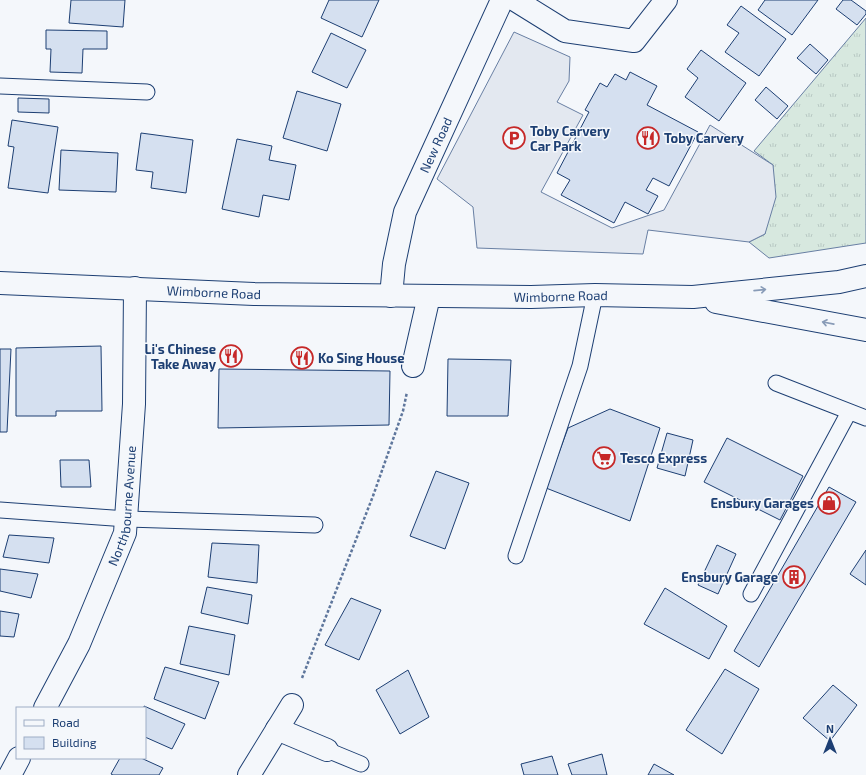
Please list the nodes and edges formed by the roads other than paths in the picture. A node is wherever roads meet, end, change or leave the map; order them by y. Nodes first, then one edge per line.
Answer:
1 (502, 0) edge
2 (515, 0) edge
3 (666, 0) edge
4 (0, 86) edge
5 (147, 92) dead end
6 (866, 276) edge
7 (0, 282) edge
8 (135, 288) junction
9 (595, 295) junction
10 (391, 296) junction
11 (429, 296) junction
12 (693, 297) junction
13 (866, 330) edge
14 (414, 366) road end
15 (776, 383) dead end
16 (849, 412) junction
17 (866, 418) edge
18 (0, 510) edge
19 (127, 519) junction
20 (316, 525) dead end
21 (516, 556) dead end
22 (750, 594) dead end
23 (292, 705) road end
24 (46, 707) edge
25 (277, 729) junction
26 (327, 750) joint
27 (18, 759) edge
28 (361, 764) dead end
29 (10, 775) edge
30 (249, 775) edge

1 - 10 street, New Road
2 - 3 street
4 - 5 lane
12 -> 6 street, Wimborne Road
7 - 8 street, Wimborne Road
8 - 10 street, Wimborne Road
8 - 19 street, Northbourne Avenue
9 - 11 street, Wimborne Road
9 - 12 street, Wimborne Road
9 - 21 lane
10 - 11 street, Wimborne Road
11 - 14 street
13 -> 12 street, Wimborne Road
15 - 16 lane
16 - 17 lane
16 - 22 lane
18 - 19 lane
19 - 20 lane
19 - 24 street, Northbourne Avenue
23 - 25 street
25 - 26 street
25 - 30 street
26 - 28 lane
27 - 29 street

